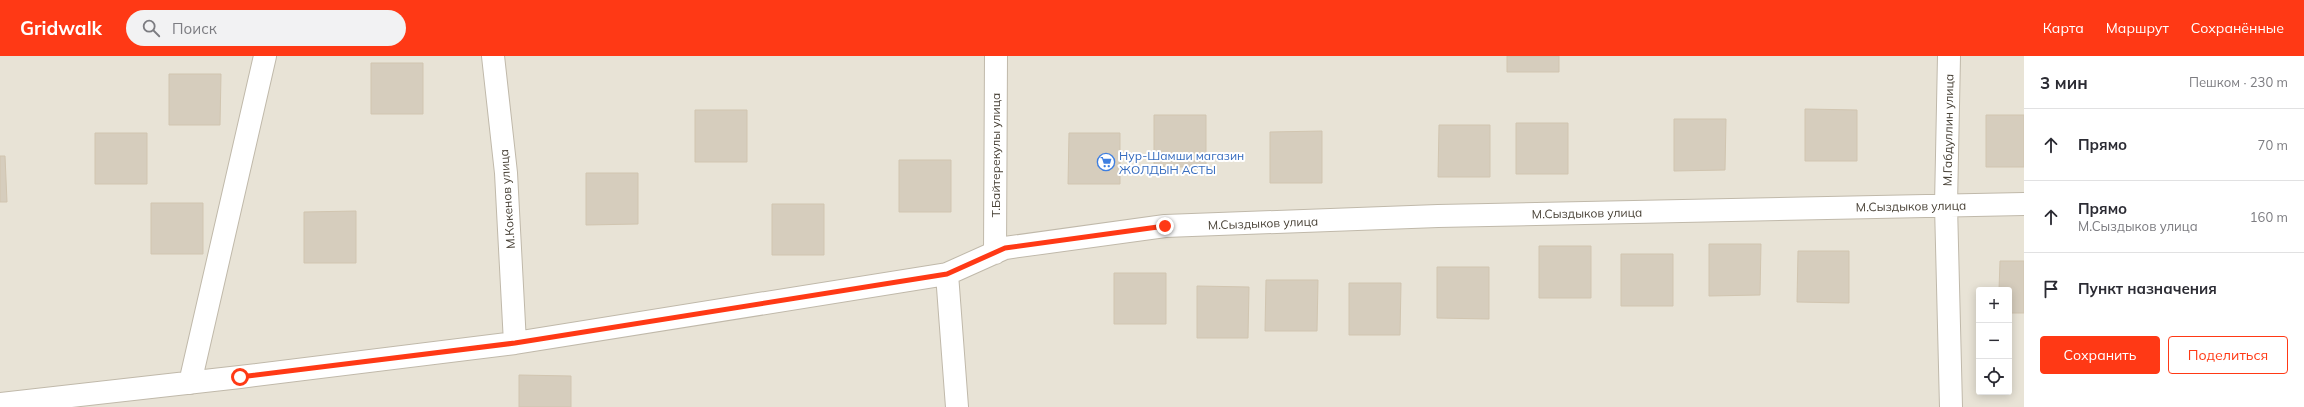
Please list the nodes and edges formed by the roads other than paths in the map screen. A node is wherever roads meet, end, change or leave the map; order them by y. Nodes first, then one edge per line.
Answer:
1 (265, 56) edge
2 (493, 56) edge
3 (996, 56) edge
4 (1949, 56) edge
5 (2024, 204) edge
6 (1946, 205) junction
7 (995, 253) junction
8 (947, 274) junction
9 (515, 343) junction
10 (190, 383) junction
11 (0, 404) edge
12 (22, 404) edge
13 (957, 407) edge
14 (1951, 407) edge

1 - 10 street
2 - 9 street, М.Кокенов улица
3 - 7 street, Т.Байтерекулы улица
4 - 6 street, М.Габдуллин улица
5 - 6 street, М.Сыздыков улица
6 - 7 street, М.Сыздыков улица
6 - 14 street, М.Габдуллин улица
7 - 8 street, М.Сыздыков улица
8 - 9 street, М.Сыздыков улица
8 - 13 street
9 - 10 street, М.Сыздыков улица
10 - 12 street, М.Сыздыков улица
11 - 12 street, М.Сыздыков улица

